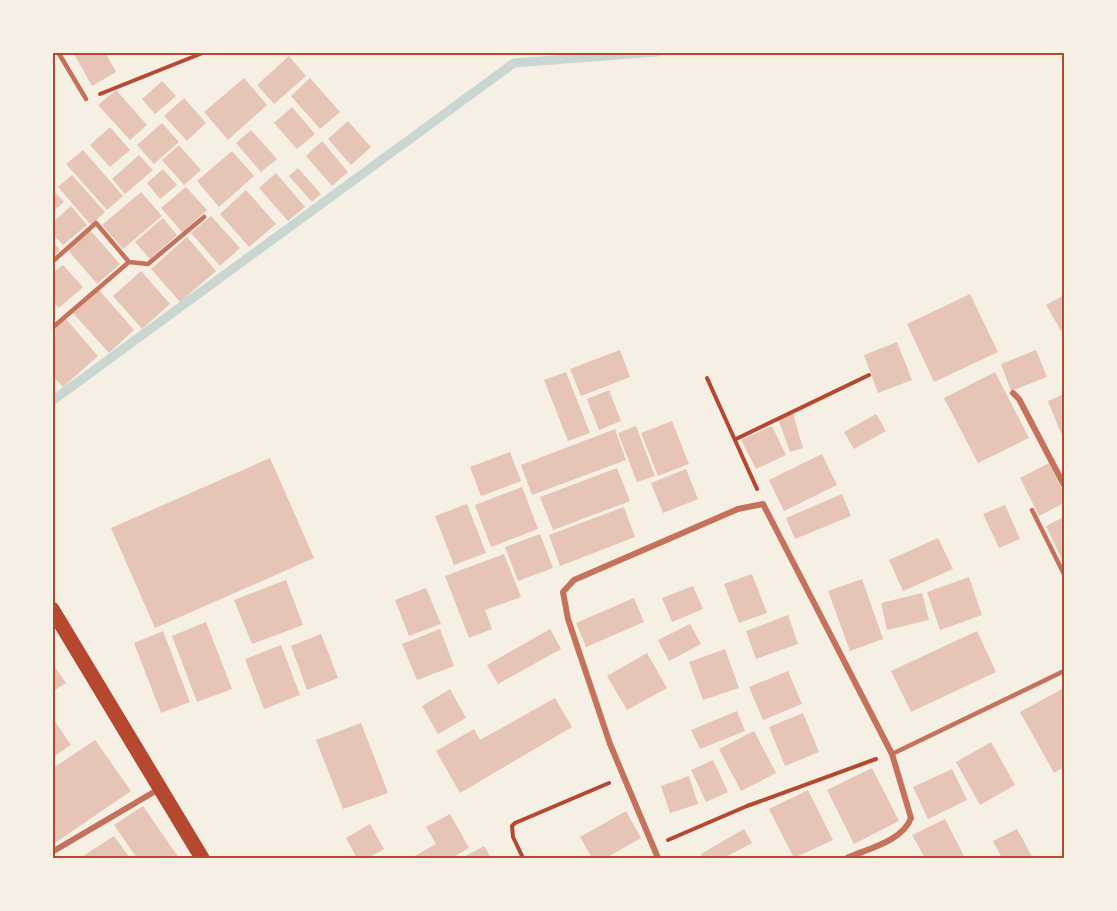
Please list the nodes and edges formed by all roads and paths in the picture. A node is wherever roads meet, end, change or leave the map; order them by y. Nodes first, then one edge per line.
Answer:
1 (58, 52) edge
2 (205, 52) edge
3 (86, 99) joint
4 (204, 217) dead end
5 (52, 262) edge
6 (129, 262) junction
7 (52, 328) edge
8 (869, 375) dead end
9 (707, 378) dead end
10 (1013, 393) dead end
11 (736, 439) junction
12 (1065, 485) edge
13 (763, 504) junction
14 (1032, 510) dead end
15 (1065, 574) edge
16 (52, 609) edge
17 (1065, 671) edge
18 (892, 754) junction
19 (624, 778) junction
20 (160, 789) junction
21 (654, 847) junction
22 (52, 852) edge
23 (202, 858) edge
24 (523, 858) edge
25 (658, 858) edge
26 (847, 858) edge

1 - 3 lane
2 - 3 path
4 - 6 lane
5 - 6 lane
6 - 7 lane
8 - 11 path
9 - 11 path
10 - 12 street
11 - 13 path
13 - 18 street
13 - 19 street
14 - 15 lane
16 - 20 main road
17 - 18 lane
18 - 21 path
18 - 26 street
19 - 21 street
19 - 24 path
20 - 22 street
20 - 23 main road
21 - 25 street

